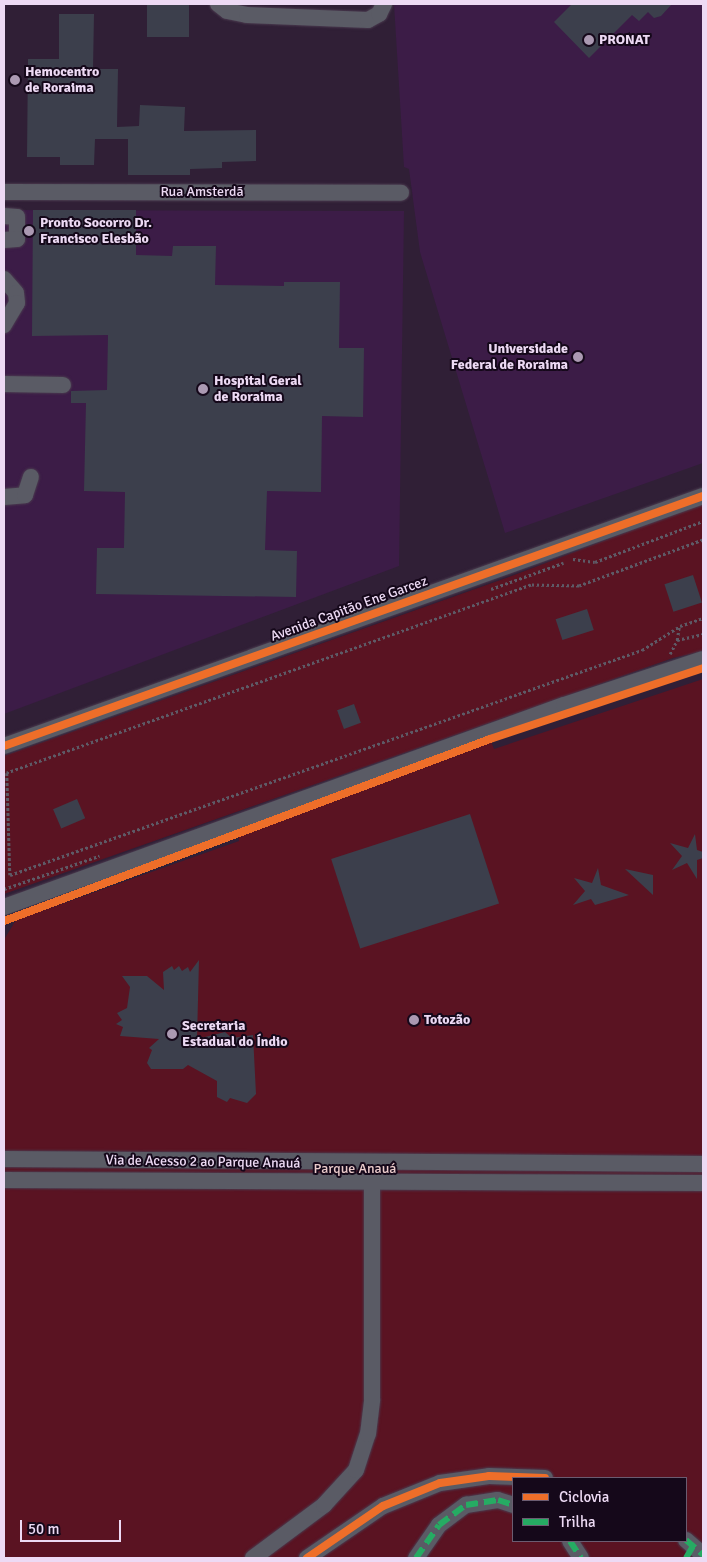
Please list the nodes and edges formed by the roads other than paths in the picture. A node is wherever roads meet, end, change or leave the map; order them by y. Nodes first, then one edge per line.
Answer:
1 (218, 4) edge
2 (384, 4) edge
3 (246, 9) edge
4 (4, 192) edge
5 (401, 193) dead end
6 (4, 216) edge
7 (4, 240) edge
8 (4, 279) edge
9 (4, 325) edge
10 (4, 384) edge
11 (63, 385) dead end
12 (31, 476) dead end
13 (703, 496) edge
14 (4, 497) edge
15 (703, 659) edge
16 (4, 746) edge
17 (4, 907) edge
18 (4, 1160) edge
19 (372, 1163) junction
20 (703, 1164) edge
21 (4, 1180) edge
22 (372, 1180) junction
23 (703, 1183) edge
24 (517, 1477) edge
25 (512, 1505) edge
26 (571, 1542) edge
27 (253, 1558) edge
28 (307, 1558) edge
29 (416, 1558) edge
30 (581, 1558) edge

1 - 3 street
2 - 3 street
4 - 5 street, Rua Amsterdã
6 - 7 street
8 - 9 street
10 - 11 street
12 - 14 street
13 - 16 street, Avenida Capitão Ene Garcez
15 - 17 street
18 - 19 street, Via de Acesso 2 ao Parque Anauá
19 - 20 street, Via de Acesso 2 ao Parque Anauá
19 - 22 street
21 - 22 street, Via de Acesso 2 ao Parque Anauá
22 - 23 street, Via de Acesso 2 ao Parque Anauá
22 - 27 street
24 - 28 street
25 - 29 street
26 - 30 street

